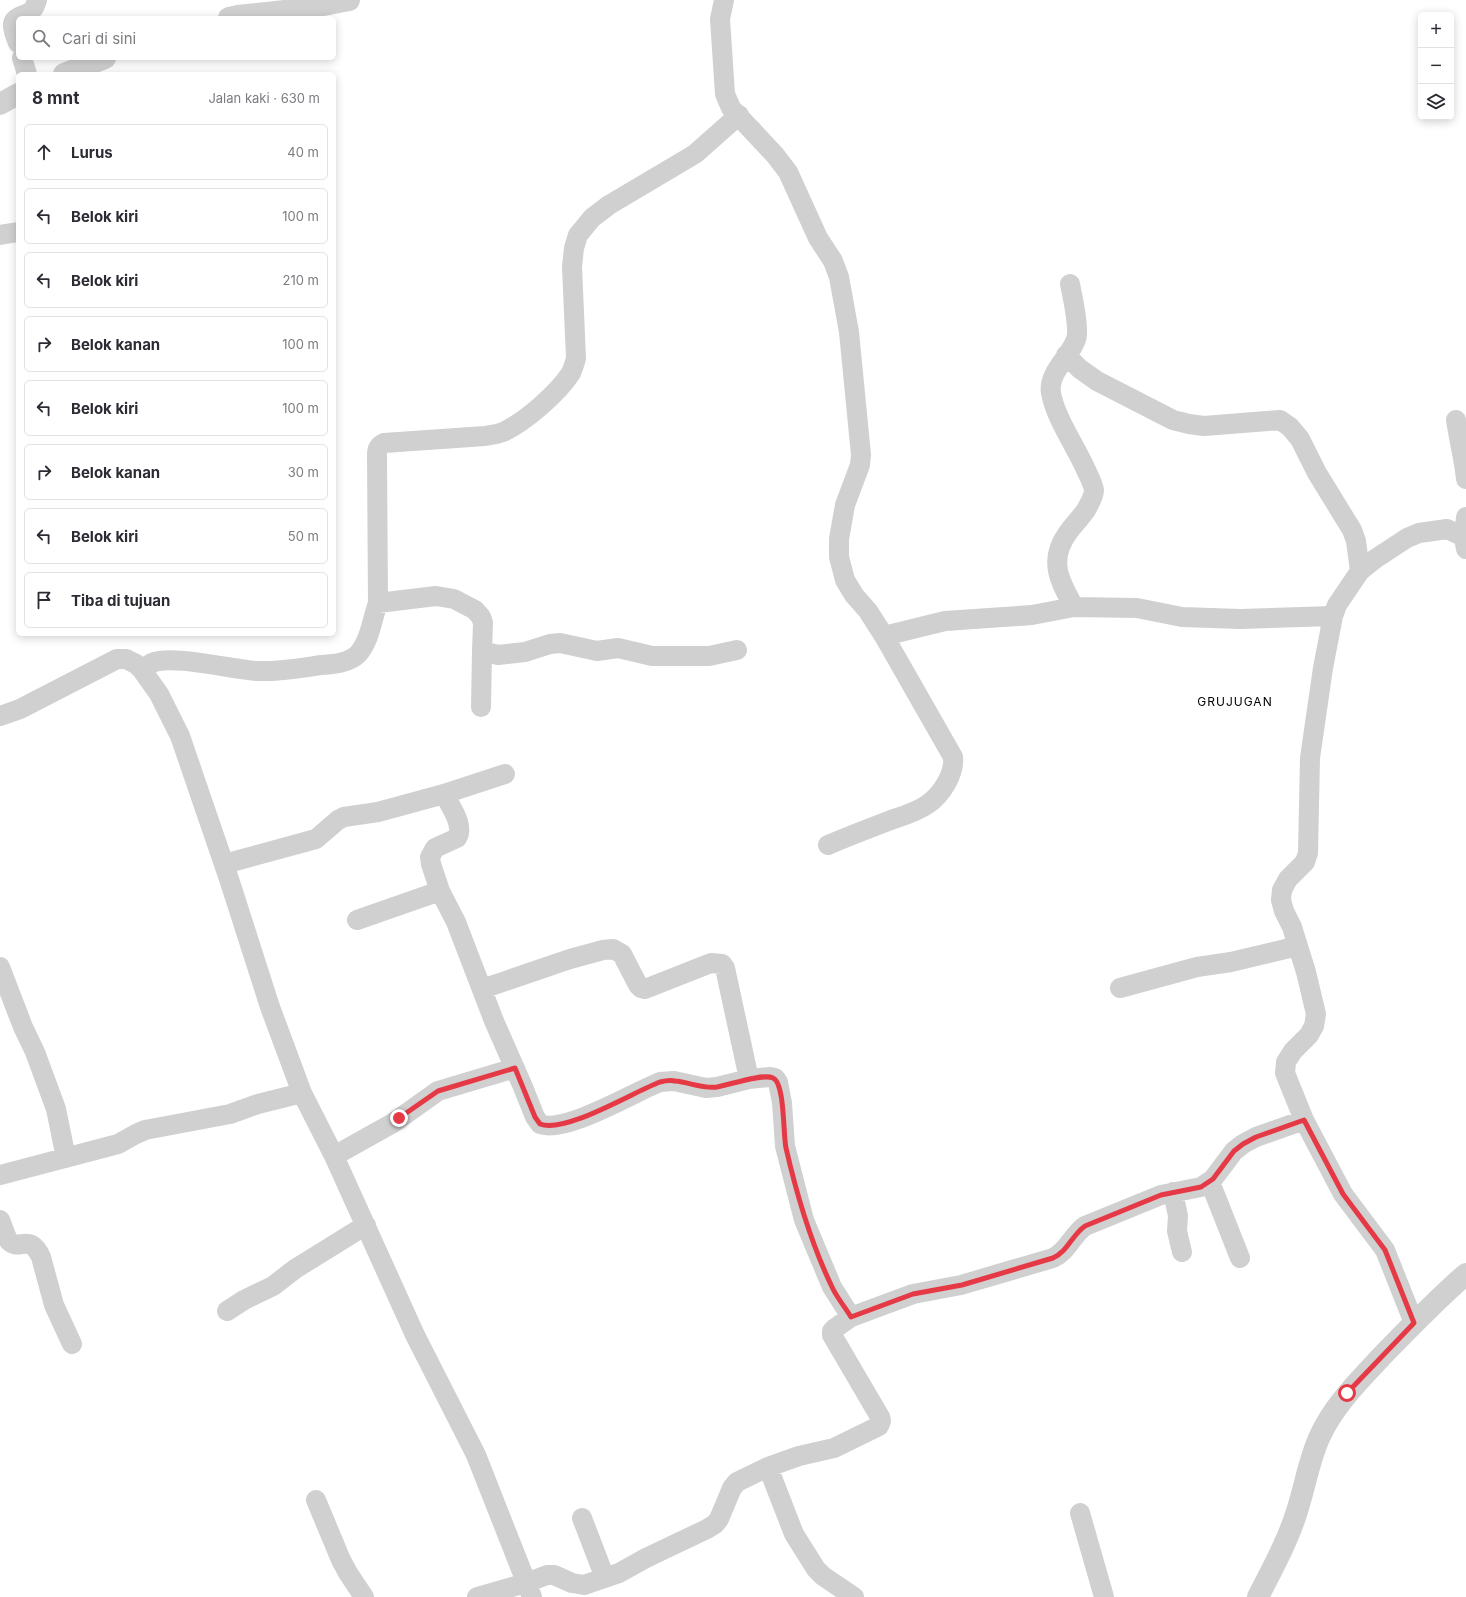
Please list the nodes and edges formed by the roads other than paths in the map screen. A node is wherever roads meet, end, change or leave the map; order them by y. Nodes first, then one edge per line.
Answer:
1 (36, 0) edge
2 (349, 0) edge
3 (724, 0) edge
4 (301, 5) edge
5 (22, 16) edge
6 (238, 16) edge
7 (16, 18) edge
8 (16, 36) edge
9 (23, 60) edge
10 (101, 60) edge
11 (26, 72) edge
12 (69, 72) edge
13 (16, 95) edge
14 (0, 104) edge
15 (743, 120) junction
16 (16, 232) edge
17 (0, 235) edge
18 (1070, 284) dead end
19 (1066, 355) junction
20 (1456, 420) dead end
21 (1466, 479) edge
22 (1466, 517) edge
23 (1465, 542) edge
24 (1360, 571) junction
25 (378, 603) junction
26 (1074, 607) junction
27 (1333, 616) junction
28 (884, 636) junction
29 (737, 650) dead end
30 (482, 651) junction
31 (142, 670) junction
32 (481, 707) dead end
33 (0, 716) edge
34 (505, 774) dead end
35 (444, 794) junction
36 (828, 844) dead end
37 (224, 864) junction
38 (440, 890) junction
39 (357, 920) dead end
40 (1298, 946) junction
41 (0, 967) edge
42 (1120, 988) dead end
43 (482, 989) junction
44 (515, 1068) junction
45 (749, 1079) junction
46 (302, 1093) junction
47 (1304, 1120) junction
48 (334, 1156) junction
49 (66, 1158) junction
50 (0, 1175) edge
51 (1210, 1182) junction
52 (1173, 1192) junction
53 (0, 1220) edge
54 (366, 1225) junction
55 (1182, 1252) dead end
56 (1240, 1258) dead end
57 (1466, 1274) edge
58 (227, 1311) dead end
59 (851, 1317) junction
60 (1414, 1323) junction
61 (72, 1344) dead end
62 (768, 1467) junction
63 (316, 1500) dead end
64 (1080, 1513) dead end
65 (582, 1518) dead end
66 (606, 1578) junction
67 (529, 1590) edge
68 (1261, 1595) edge
69 (483, 1596) edge
70 (364, 1597) edge
71 (854, 1597) edge
72 (1104, 1597) edge

1 - 5 street
2 - 4 street
3 - 15 street
4 - 6 street
7 - 8 street
9 - 11 street
10 - 12 street
13 - 14 street
15 - 25 street
15 - 28 street
16 - 17 street
18 - 19 street
19 - 24 street
19 - 26 street
20 - 21 street
22 - 23 street
23 - 24 street
24 - 27 street
25 - 30 street
25 - 31 street
26 - 27 street
26 - 28 street
27 - 40 street
28 - 36 street
29 - 30 street
30 - 32 street
31 - 33 street
31 - 37 street
34 - 35 street
35 - 37 street
35 - 38 street
37 - 46 street
38 - 39 street
38 - 43 street
40 - 42 street
40 - 47 street
41 - 49 street
43 - 44 street
43 - 45 street
44 - 45 street
44 - 48 street
45 - 59 street
46 - 48 street
46 - 49 street
47 - 51 street
47 - 60 street
48 - 54 street
49 - 50 street
51 - 52 street
51 - 56 street
52 - 55 street
52 - 59 street
53 - 61 street
54 - 58 street
54 - 67 street
57 - 60 street
59 - 62 street
60 - 68 street
62 - 66 street
62 - 71 street
63 - 70 street
64 - 72 street
65 - 66 street
66 - 67 street
67 - 69 street

